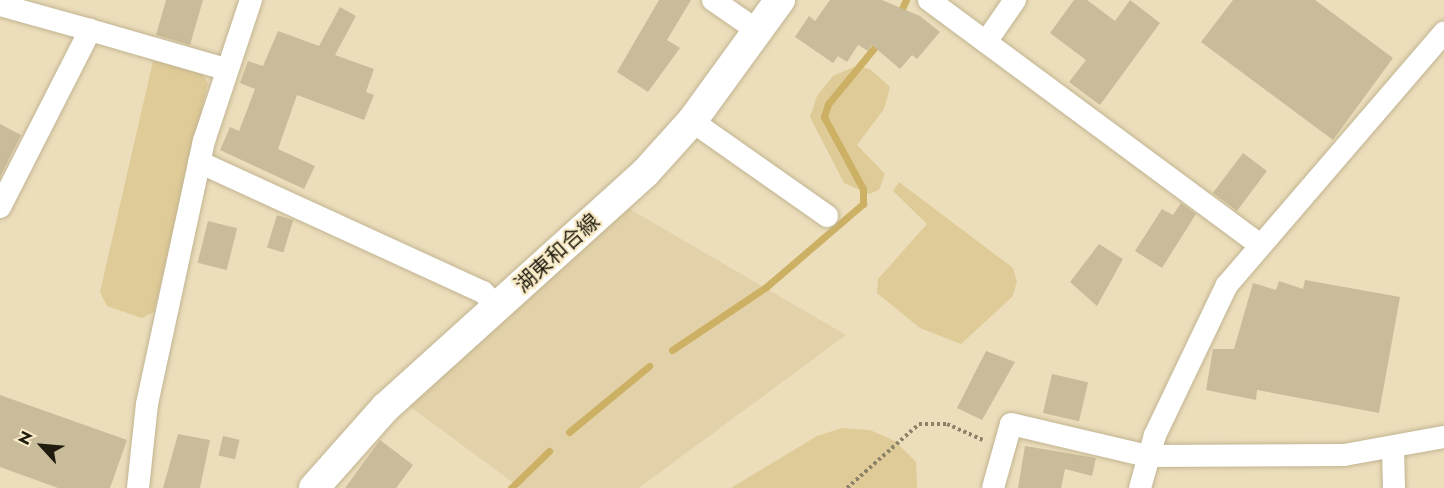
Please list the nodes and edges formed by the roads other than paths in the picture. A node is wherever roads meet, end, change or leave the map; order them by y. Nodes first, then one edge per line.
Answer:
1 (251, 0) edge
2 (713, 0) edge
3 (780, 0) edge
4 (929, 0) edge
5 (1015, 0) edge
6 (0, 5) edge
7 (90, 30) junction
8 (758, 31) junction
9 (1444, 33) edge
10 (986, 42) junction
11 (225, 69) junction
12 (692, 121) junction
13 (199, 162) junction
14 (0, 207) edge
15 (827, 216) dead end
16 (1259, 244) junction
17 (497, 307) junction
18 (1444, 437) edge
19 (1393, 447) junction
20 (1147, 456) junction
21 (138, 488) edge
22 (314, 488) edge
23 (993, 488) edge
24 (1140, 488) edge
25 (1394, 488) edge

1 - 11 street
2 - 8 street
3 - 8 main road, 湖東和合線
4 - 10 street
5 - 10 street
6 - 7 street
7 - 11 street
7 - 14 street
8 - 12 main road, 湖東和合線
9 - 16 street
10 - 16 street
11 - 13 street
12 - 15 street
12 - 17 main road, 湖東和合線
13 - 17 street
13 - 21 street
16 - 20 street
17 - 22 main road, 湖東和合線
18 - 19 street
19 - 20 street
19 - 25 street
20 - 23 street
20 - 24 street

